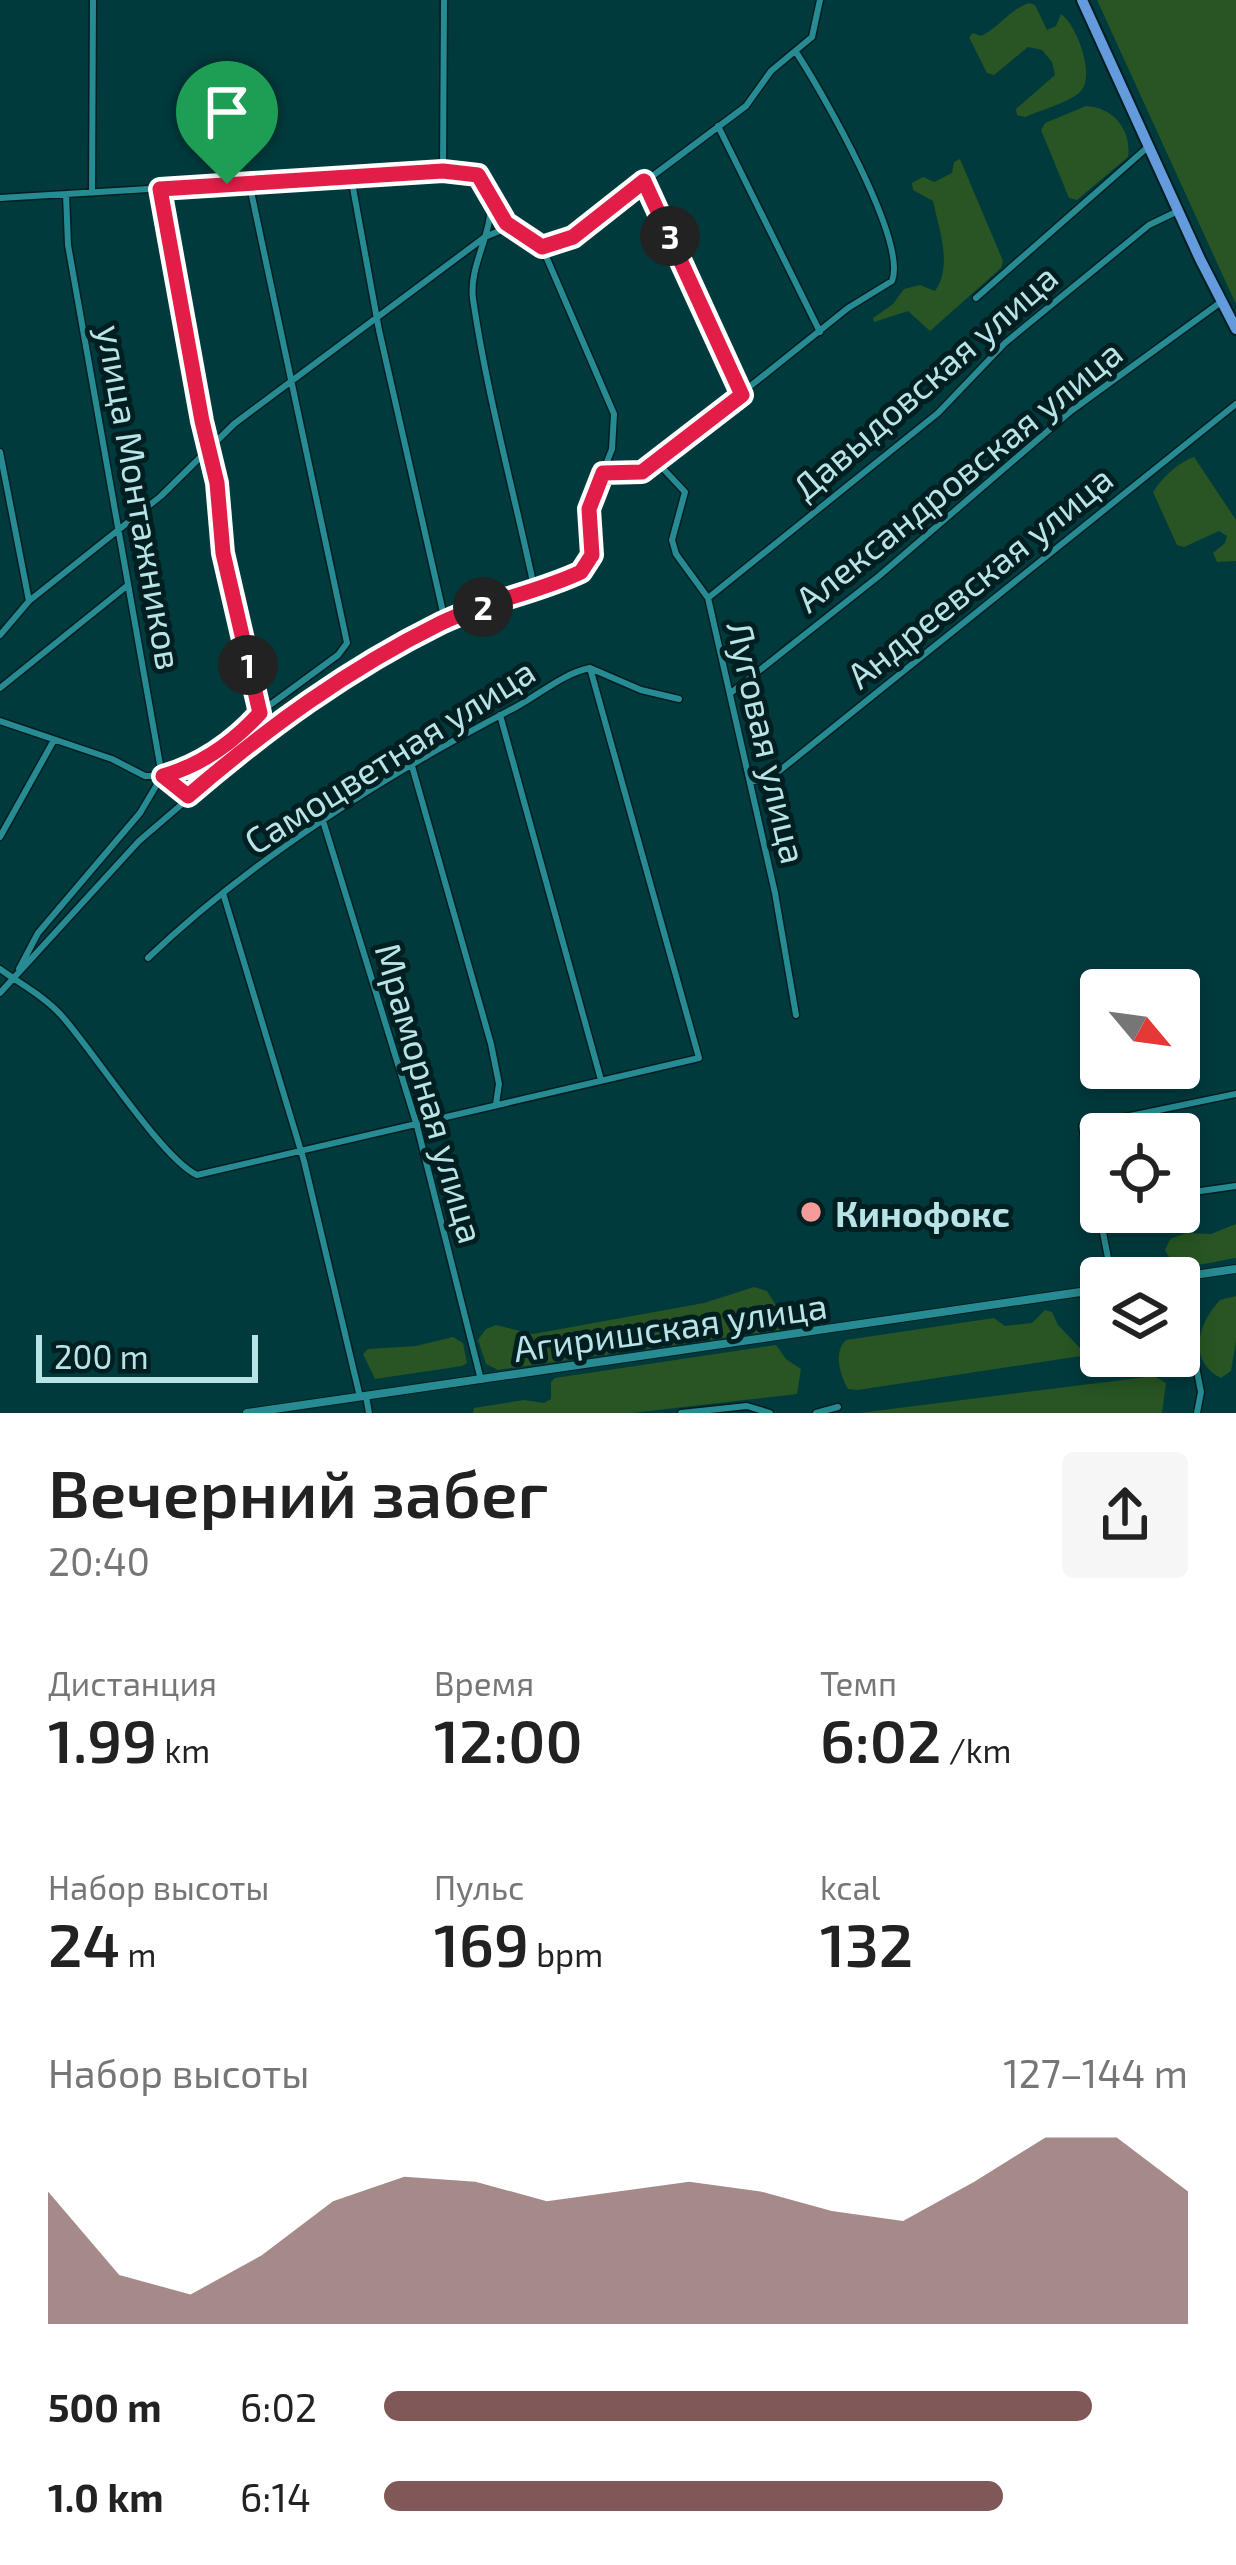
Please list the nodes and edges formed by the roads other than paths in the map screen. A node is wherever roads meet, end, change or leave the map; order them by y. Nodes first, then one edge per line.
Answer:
1 (93, 0) edge
2 (444, 0) edge
3 (820, 0) edge
4 (1082, 0) edge
5 (796, 52) junction
6 (718, 126) junction
7 (1149, 146) junction
8 (443, 171) junction
9 (351, 177) junction
10 (644, 181) junction
11 (249, 182) junction
12 (160, 189) junction
13 (92, 193) junction
14 (489, 193) junction
15 (66, 194) junction
16 (0, 198) edge
17 (1178, 211) junction
18 (516, 232) junction
19 (485, 237) junction
20 (542, 247) junction
21 (976, 298) dead end
22 (1221, 302) junction
23 (377, 317) junction
24 (1236, 329) edge
25 (820, 332) junction
26 (294, 379) junction
27 (742, 395) junction
28 (1236, 404) edge
29 (0, 452) edge
30 (209, 452) junction
31 (656, 461) junction
32 (603, 473) junction
33 (119, 527) junction
34 (129, 585) junction
35 (534, 587) junction
36 (708, 598) junction
37 (29, 601) junction
38 (445, 621) junction
39 (0, 635) edge
40 (590, 668) junction
41 (0, 688) edge
42 (732, 692) junction
43 (679, 699) dead end
44 (260, 713) junction
45 (500, 716) junction
46 (0, 721) edge
47 (54, 740) junction
48 (412, 766) junction
49 (163, 776) junction
50 (750, 782) junction
51 (188, 796) junction
52 (323, 823) junction
53 (0, 837) edge
54 (223, 892) junction
55 (148, 958) dead end
56 (0, 969) edge
57 (14, 979) junction
58 (0, 993) edge
59 (796, 1015) dead end
60 (601, 1080) junction
61 (1236, 1094) edge
62 (496, 1104) junction
63 (1145, 1113) edge
64 (417, 1126) junction
65 (302, 1153) junction
66 (1236, 1186) edge
67 (1200, 1191) edge
68 (1236, 1269) edge
69 (1200, 1274) edge
70 (1080, 1292) edge
71 (1198, 1377) edge
72 (481, 1380) junction
73 (363, 1396) junction
74 (838, 1407) dead end
75 (296, 1409) edge
76 (247, 1413) edge
77 (369, 1413) edge
78 (681, 1413) edge
79 (770, 1413) edge
80 (816, 1413) edge
81 (1197, 1413) edge

1 - 13 street
2 - 8 street
3 - 5 street
4 - 7 highway
5 - 6 street
5 - 25 street
6 - 10 street
6 - 25 street
7 - 17 highway
7 - 21 street
8 - 9 street
8 - 14 street
9 - 11 street
9 - 23 street
10 - 20 street
10 - 27 street
11 - 12 street
11 - 26 street
12 - 13 street
12 - 30 street
13 - 15 street
14 - 18 street
14 - 19 street
15 - 16 street
15 - 33 street, улица Монтажников
17 - 22 highway
17 - 36 street, Давыдовская улица
18 - 19 street
18 - 20 street
19 - 23 street
19 - 35 street
20 - 32 street
22 - 24 highway
22 - 42 street, Александровская улица
23 - 26 street
23 - 38 street
25 - 27 street
26 - 30 street
26 - 44 street
27 - 31 street
28 - 50 street, Андреевская улица
29 - 37 street
30 - 33 street
30 - 44 street
31 - 32 street
31 - 36 street, Луговая улица
32 - 35 street
33 - 34 street, улица Монтажников
33 - 37 street
34 - 41 street
34 - 49 street, улица Монтажников
35 - 38 street
36 - 42 street, Луговая улица
37 - 39 street
38 - 51 street
40 - 43 street, Самоцветная улица
40 - 45 street, Самоцветная улица
40 - 60 street
42 - 50 street, Луговая улица
44 - 49 street
45 - 48 street, Самоцветная улица
45 - 60 street
46 - 47 street
47 - 49 street
47 - 53 street
48 - 52 street, Самоцветная улица
48 - 62 street
49 - 51 street
49 - 57 street
50 - 59 street, Луговая улица
51 - 57 street
52 - 54 street, Самоцветная улица
52 - 64 street, Мраморная улица
54 - 55 street, Самоцветная улица
54 - 65 street
56 - 57 street
57 - 58 street
57 - 65 street
60 - 62 street
61 - 63 street
62 - 64 street
64 - 65 street
64 - 72 street, Мраморная улица
65 - 73 street
66 - 67 street
68 - 69 street
70 - 72 street, Агиришская улица
71 - 81 street
72 - 73 street, Агиришская улица
73 - 75 street, Агиришская улица
73 - 77 street
74 - 80 street
75 - 76 street, Агиришская улица
78 - 79 street

